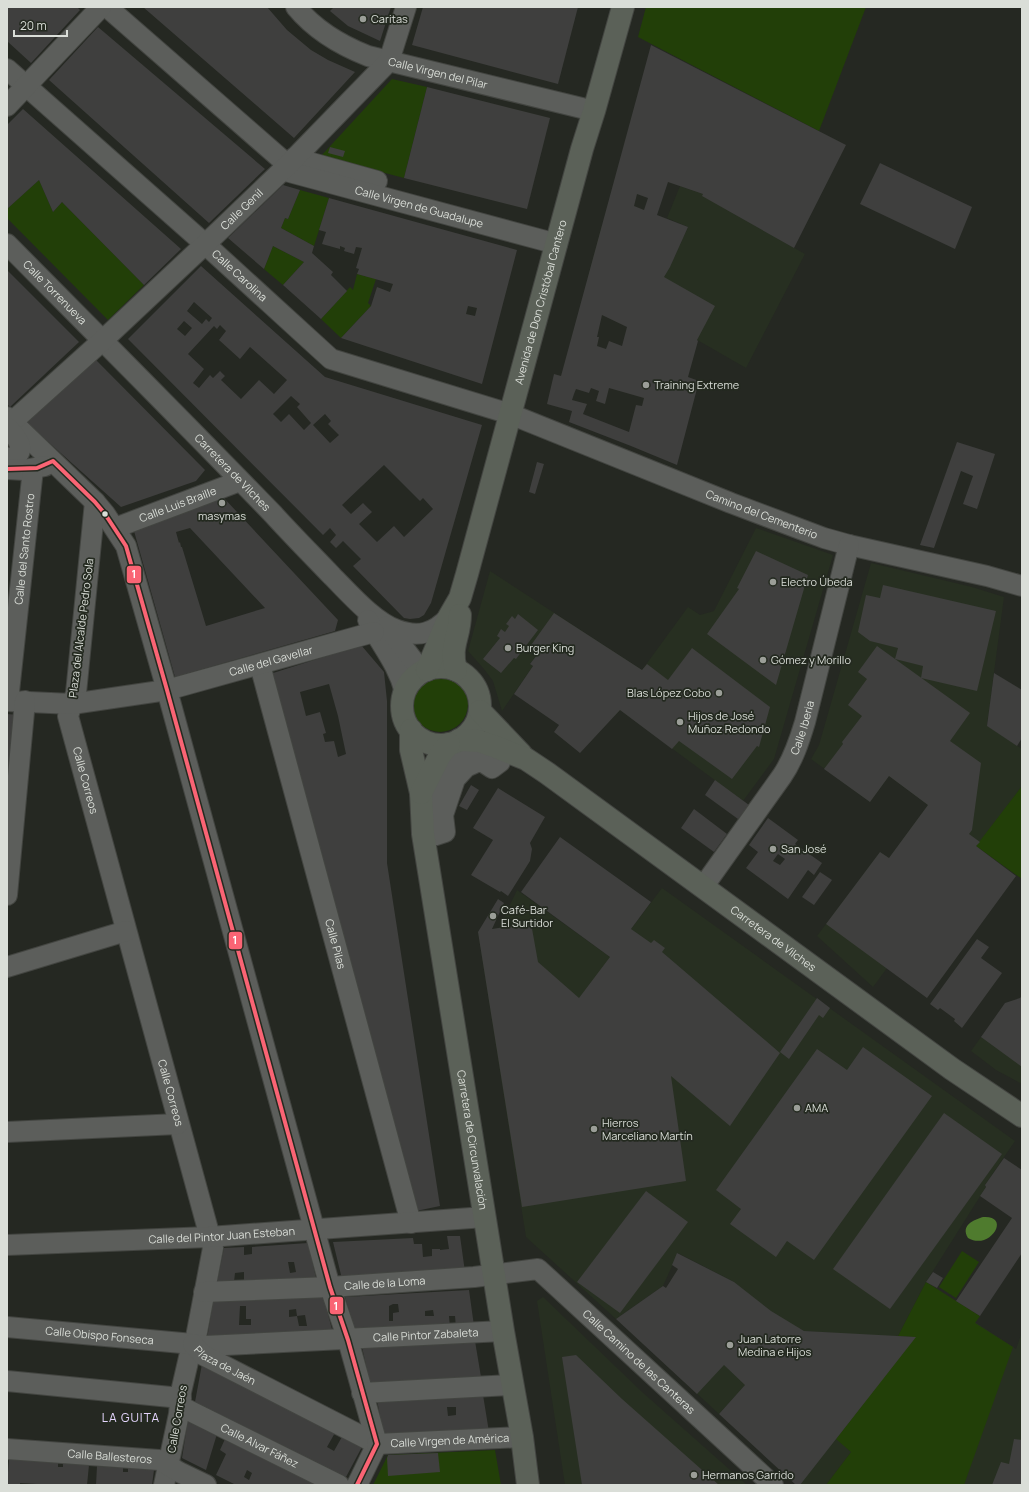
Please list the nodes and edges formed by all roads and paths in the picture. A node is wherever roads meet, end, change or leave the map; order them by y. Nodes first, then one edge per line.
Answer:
1 (100, 7) edge
2 (107, 7) edge
3 (296, 7) edge
4 (406, 7) edge
5 (623, 7) edge
6 (389, 61) junction
7 (7, 69) edge
8 (26, 86) junction
9 (7, 106) edge
10 (594, 112) junction
11 (288, 164) junction
12 (558, 238) junction
13 (7, 244) edge
14 (205, 244) junction
15 (102, 341) junction
16 (510, 414) junction
17 (9, 422) edge
18 (7, 458) edge
19 (53, 461) junction
20 (33, 468) junction
21 (7, 469) edge
22 (240, 481) junction
23 (95, 502) junction
24 (115, 528) junction
25 (849, 545) junction
26 (126, 546) junction
27 (90, 553) junction
28 (1022, 586) edge
29 (460, 598) junction
30 (449, 617) junction
31 (381, 629) junction
32 (260, 665) junction
33 (456, 670) junction
34 (424, 671) junction
35 (136, 684) joint
36 (167, 690) junction
37 (405, 692) junction
38 (13, 701) edge
39 (72, 704) junction
40 (480, 711) junction
41 (410, 730) junction
42 (454, 742) junction
43 (526, 759) junction
44 (421, 793) junction
45 (445, 832) joint
46 (703, 887) junction
47 (7, 895) edge
48 (126, 931) junction
49 (7, 967) edge
50 (1022, 1116) edge
51 (178, 1124) junction
52 (7, 1132) edge
53 (485, 1217) junction
54 (411, 1223) junction
55 (314, 1229) junction
56 (208, 1237) junction
57 (7, 1245) edge
58 (494, 1276) junction
59 (330, 1287) junction
60 (204, 1292) junction
61 (7, 1327) edge
62 (503, 1331) junction
63 (348, 1340) junction
64 (193, 1344) junction
65 (7, 1382) edge
66 (512, 1385) junction
67 (362, 1393) junction
68 (180, 1402) junction
69 (522, 1437) junction
70 (377, 1444) junction
71 (7, 1449) edge
72 (168, 1465) junction
73 (164, 1485) edge
74 (206, 1485) edge
75 (339, 1485) edge
76 (357, 1485) edge
77 (528, 1485) edge
78 (773, 1485) edge

1 - 8 street
2 - 11 street, Calle Virgen de Guadalupe
3 - 6 street, Calle Virgen del Pilar
4 - 6 street, Calle Genil
5 - 10 main road, Avenida de Don Cristóbal Cantero
6 - 10 street, Calle Virgen del Pilar
6 - 11 street, Calle Genil
7 - 8 street, Calle Carolina
8 - 9 street
8 - 14 street, Calle Carolina
10 - 12 main road, Avenida de Don Cristóbal Cantero
11 - 12 street, Calle Virgen de Guadalupe
11 - 14 street, Calle Genil
12 - 16 main road, Avenida de Don Cristóbal Cantero
13 - 15 street, Calle Torrenueva
14 - 15 street, Calle Genil
14 - 16 street, Calle Carolina
15 - 17 street, Calle Genil
15 - 22 street, Carretera de Vilches
16 - 25 street, Camino del Cementerio
16 - 29 main road, Avenida de Don Cristóbal Cantero
17 - 18 street
17 - 19 street
19 - 20 street
19 - 23 street
20 - 21 street
20 - 38 street, Calle del Santo Rostro
22 - 24 street, Calle Luis Braille
22 - 31 street, Carretera de Vilches
23 - 24 street
23 - 27 street, Plaza del Alcalde Pedro Sola
24 - 26 street
25 - 28 street, Camino del Cementerio
25 - 46 street, Calle Iberia
26 - 27 street
26 - 36 street
27 - 39 street, Plaza del Alcalde Pedro Sola
29 - 30 main road, Avenida de Don Cristóbal Cantero
29 - 33 main road, Avenida de Don Cristóbal Cantero
30 - 31 street
30 - 34 main road, Avenida de Don Cristóbal Cantero
31 - 32 street, Calle del Gavellar
31 - 34 street, Carretera de Vilches
31 - 37 street, Carretera de Vilches
32 - 36 street, Calle del Gavellar
32 - 54 street, Calle Pilas
33 - 34 main road
33 - 40 main road
34 - 37 main road
35 - 35 street
36 - 39 street, Plaza del Alcalde Pedro Sola
36 - 55 street
37 - 41 main road
38 - 39 street
38 - 47 street, Calle del Santo Rostro
39 - 48 street, Calle Correos
40 - 42 main road
40 - 43 main road, Carretera de Vilches
41 - 42 main road
41 - 44 main road, Carretera de Circunvalación
42 - 43 main road, Carretera de Vilches
42 - 44 main road, Carretera de Circunvalación
43 - 46 main road, Carretera de Vilches
44 - 53 main road, Carretera de Circunvalación
45 - 45 street
46 - 50 main road, Carretera de Vilches
48 - 49 street
48 - 51 street, Calle Correos
51 - 52 street
51 - 56 street, Calle Correos
53 - 54 street, Calle del Pintor Juan Esteban
53 - 58 main road, Carretera de Circunvalación
54 - 55 street, Calle del Pintor Juan Esteban
55 - 56 street, Calle del Pintor Juan Esteban
55 - 59 street
56 - 57 street, Calle del Pintor Juan Esteban
56 - 60 street, Calle Correos
58 - 59 street, Calle de la Loma
58 - 62 main road, Carretera de Circunvalación
58 - 78 street, Calle Camino de las Canteras
59 - 60 street, Calle de la Loma
59 - 63 street
60 - 64 street, Calle Correos
61 - 64 street, Calle Obispo Fonseca
62 - 63 street, Calle Pintor Zabaleta
62 - 66 main road, Carretera de Circunvalación
63 - 64 street, Plaza de Jaén
63 - 67 street
64 - 68 street, Calle Correos
64 - 70 street, Plaza de Jaén
65 - 68 street, Calle Alvar Fáñez
66 - 67 street
66 - 69 main road, Carretera de Circunvalación
67 - 70 street
68 - 72 street, Calle Correos
68 - 75 street, Calle Alvar Fáñez
69 - 70 street, Calle Virgen de América
69 - 77 main road, Carretera de Circunvalación
70 - 76 street
71 - 72 street, Calle Ballesteros
72 - 73 street, Calle Correos
72 - 74 street, Calle Ballesteros

